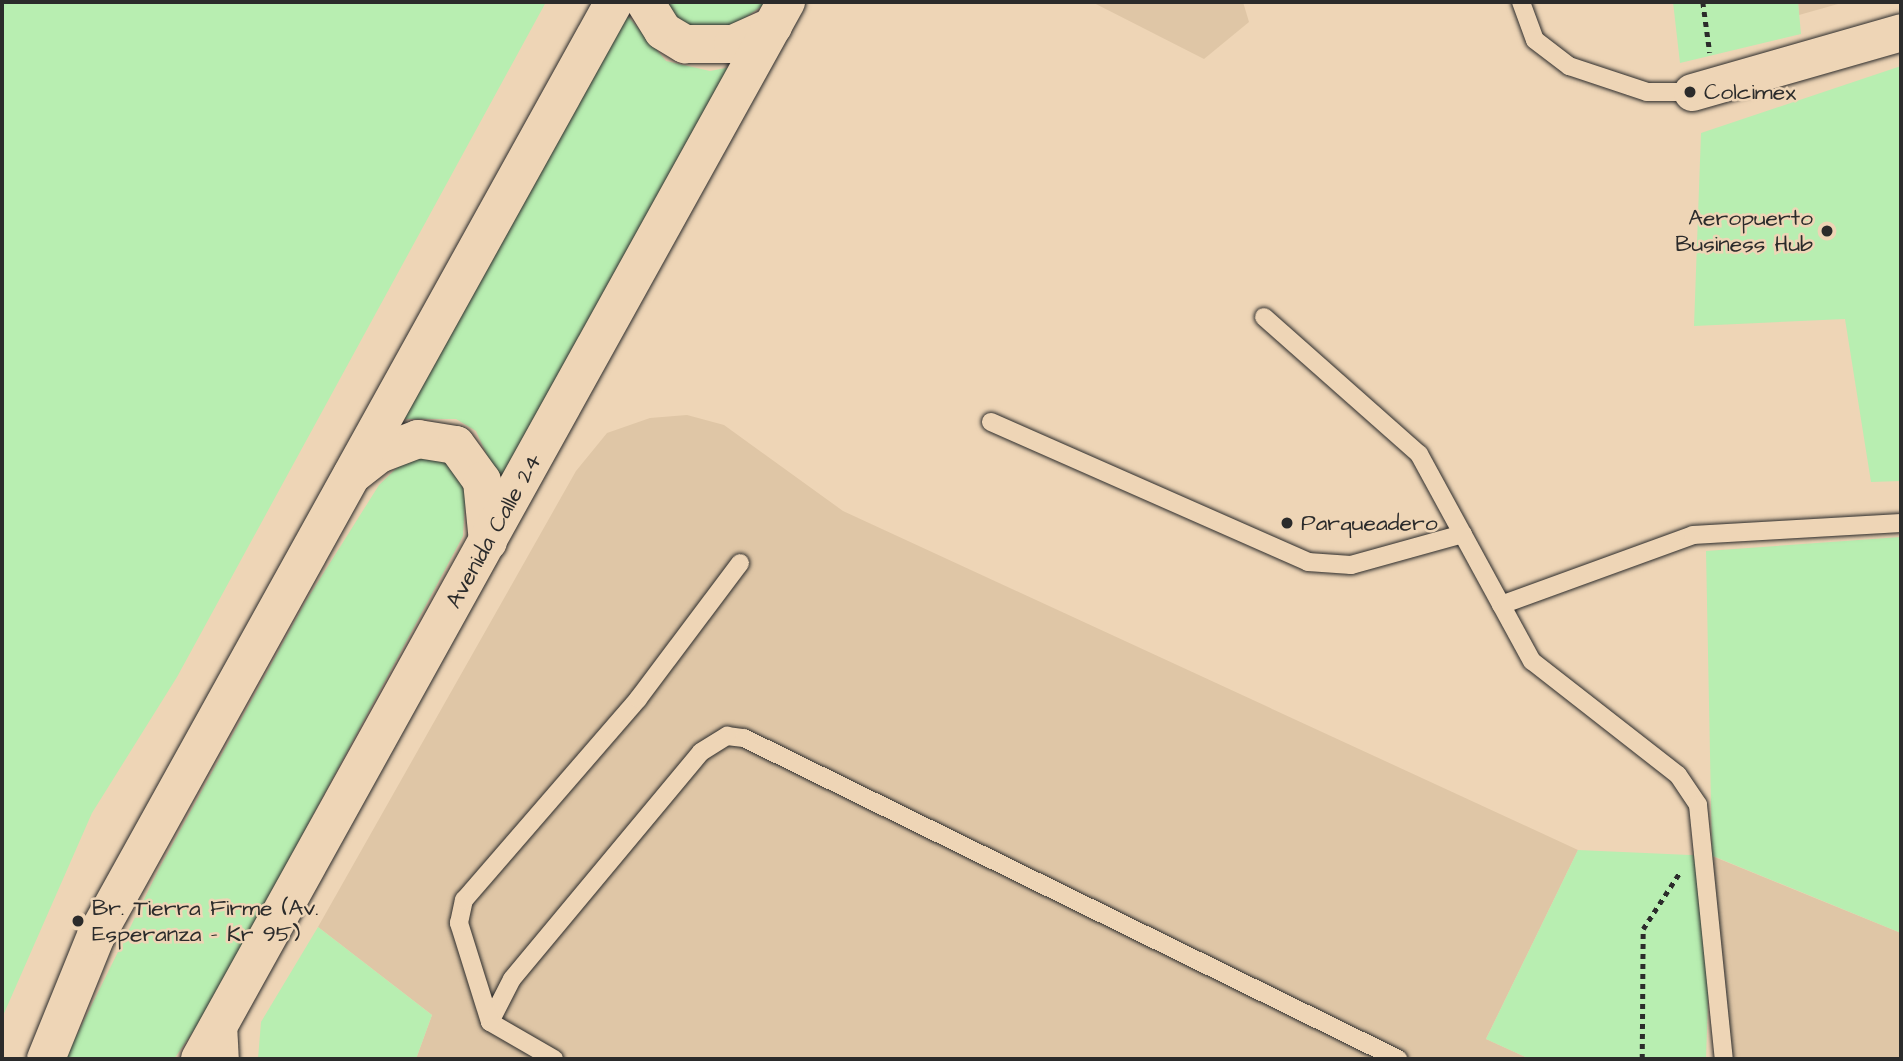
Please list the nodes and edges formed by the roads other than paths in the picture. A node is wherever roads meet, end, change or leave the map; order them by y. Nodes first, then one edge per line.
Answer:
1 (614, 2) edge
2 (645, 2) edge
3 (1521, 2) edge
4 (780, 14) edge
5 (1901, 32) edge
6 (1692, 92) joint
7 (1264, 317) dead end
8 (991, 422) dead end
9 (348, 478) junction
10 (1901, 523) edge
11 (1463, 534) junction
12 (488, 542) junction
13 (740, 563) dead end
14 (1501, 605) junction
15 (228, 1016) junction
16 (490, 1022) junction
17 (46, 1059) edge
18 (200, 1059) edge
19 (230, 1059) edge
20 (554, 1059) edge
21 (1398, 1059) edge
22 (1724, 1059) edge

1 - 9 main road
2 - 4 main road
3 - 6 lane
4 - 12 main road, Avenida Calle 24
5 - 6 street
7 - 11 lane
8 - 11 lane
9 - 12 main road
9 - 17 main road
10 - 14 lane
11 - 14 lane
12 - 15 main road, Avenida Calle 24
13 - 16 lane
14 - 22 lane
15 - 18 main road, Avenida Calle 24
15 - 19 lane
16 - 20 lane
16 - 21 lane

